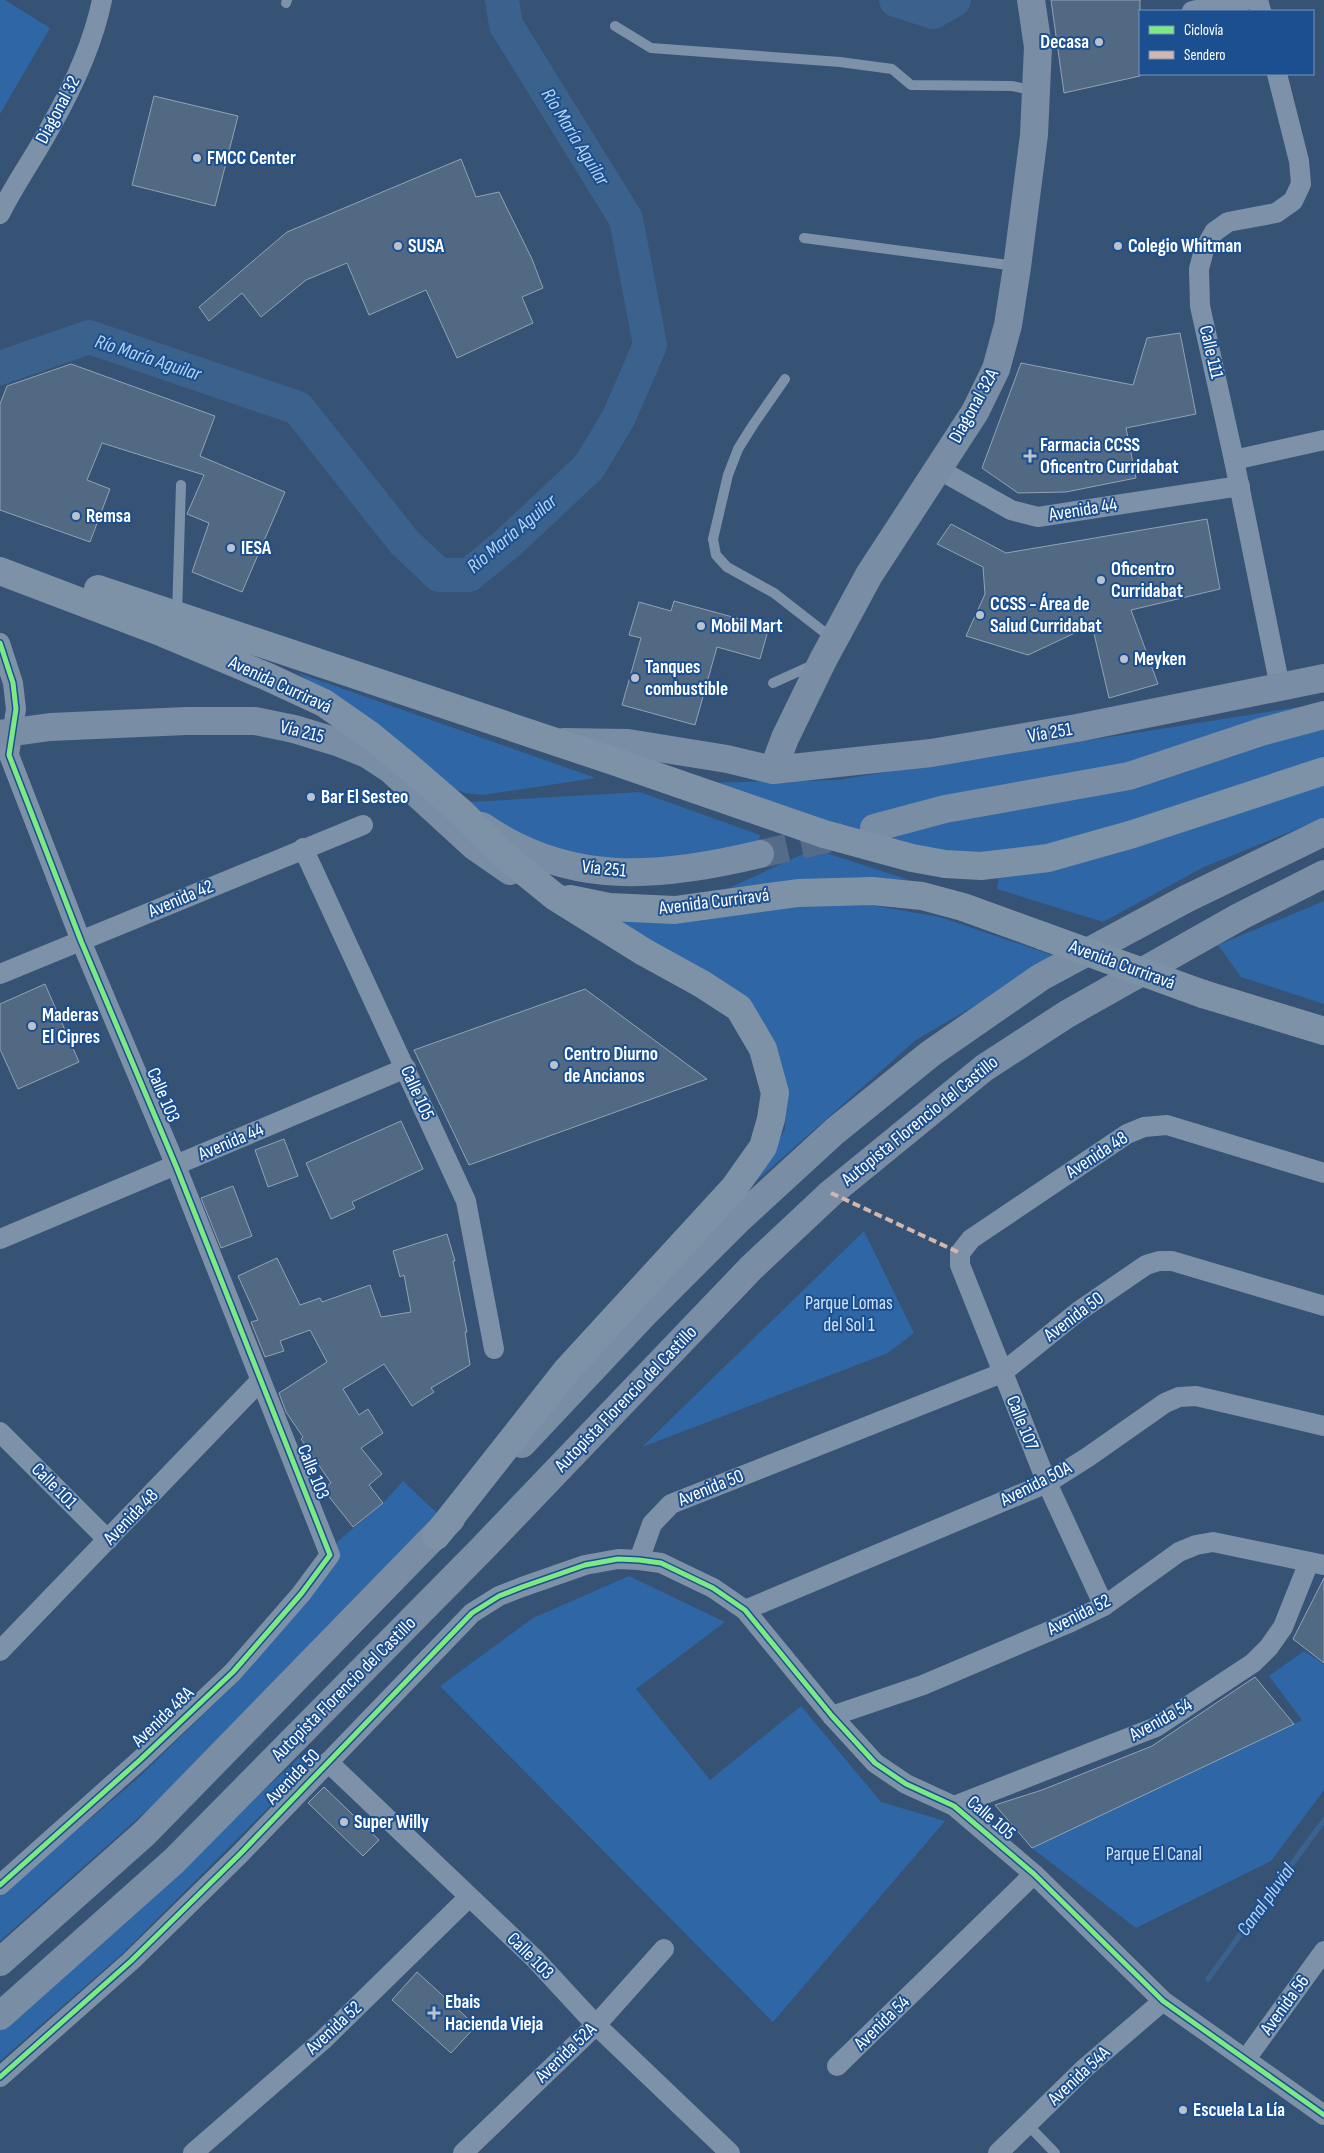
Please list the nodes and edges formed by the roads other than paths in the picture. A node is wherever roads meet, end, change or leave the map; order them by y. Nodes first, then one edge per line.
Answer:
1 (102, 0) edge
2 (1031, 0) edge
3 (1246, 0) edge
4 (1197, 10) edge
5 (615, 26) dead end
6 (1277, 75) edge
7 (1036, 91) junction
8 (0, 214) edge
9 (804, 238) dead end
10 (1018, 267) junction
11 (785, 379) dead end
12 (1324, 440) edge
13 (1234, 460) junction
14 (938, 469) junction
15 (181, 485) dead end
16 (1240, 486) junction
17 (2, 565) edge
18 (177, 616) junction
19 (0, 643) edge
20 (828, 650) junction
21 (1324, 678) edge
22 (773, 683) dead end
23 (1280, 687) junction
24 (1324, 702) edge
25 (1324, 716) edge
26 (7, 734) edge
27 (553, 741) junction
28 (1167, 764) junction
29 (773, 770) junction
30 (1324, 771) edge
31 (460, 811) junction
32 (362, 825) dead end
33 (874, 828) tunnel mouth
34 (1324, 832) edge
35 (303, 848) junction
36 (760, 854) tunnel mouth
37 (1324, 874) edge
38 (554, 896) junction
39 (81, 941) junction
40 (0, 974) edge
41 (1324, 1031) edge
42 (406, 1068) junction
43 (176, 1166) junction
44 (1324, 1173) edge
45 (0, 1239) edge
46 (960, 1265) joint
47 (1324, 1306) edge
48 (494, 1350) dead end
49 (1002, 1373) junction
50 (260, 1381) junction
51 (1324, 1426) edge
52 (0, 1432) edge
53 (1047, 1483) junction
54 (436, 1536) junction
55 (108, 1540) junction
56 (330, 1555) joint
57 (639, 1560) junction
58 (1317, 1563) edge
59 (1104, 1606) junction
60 (745, 1610) junction
61 (0, 1652) edge
62 (832, 1716) junction
63 (328, 1762) junction
64 (954, 1806) junction
65 (1034, 1874) junction
66 (0, 1885) edge
67 (468, 1898) junction
68 (664, 1949) dead end
69 (1324, 1951) edge
70 (0, 1962) edge
71 (1162, 2001) junction
72 (0, 2016) edge
73 (596, 2025) junction
74 (1246, 2059) junction
75 (837, 2066) dead end
76 (0, 2077) edge
77 (1324, 2115) edge
78 (1028, 2125) junction
79 (193, 2153) edge
80 (463, 2153) edge
81 (730, 2153) edge
82 (998, 2153) edge
83 (1054, 2153) edge

1 - 8 street, Diagonal 32
2 - 7 main road, Diagonal 32A
3 - 4 street
5 - 7 lane
6 - 13 street, Calle 111
7 - 10 main road, Diagonal 32A
9 - 10 lane
10 - 14 main road, Diagonal 32A
11 - 20 lane
12 - 13 street
13 - 16 street, Calle 111
14 - 16 street, Avenida 44
14 - 20 main road, Diagonal 32A
15 - 18 lane
16 - 23 street, Calle 111
17 - 18 highway, Avenida Curriravá
17 - 31 highway, Avenida Curriravá
18 - 27 highway, Avenida Curriravá
19 - 26 street, Calle 103
20 - 22 lane
20 - 29 main road, Diagonal 32A
21 - 23 main road, Vía 251
23 - 24 main road
23 - 28 main road
23 - 29 main road, Vía 251
25 - 28 main road
26 - 38 main road, Vía 215
26 - 39 street, Calle 103
27 - 29 main road, Vía 251
27 - 30 highway, Avenida Curriravá
28 - 33 main road
31 - 36 main road, Vía 251
31 - 38 highway, Avenida Curriravá
32 - 35 street, Avenida 42
34 - 54 main road
35 - 39 street, Avenida 42
35 - 42 street, Calle 105
37 - 72 main road, Autopista Florencio del Castillo
38 - 41 highway, Avenida Curriravá, bridge
38 - 54 highway
39 - 40 street, Avenida 42
39 - 43 street, Calle 103
42 - 43 street, Avenida 44
42 - 48 street, Calle 105
43 - 45 street, Avenida 44
43 - 50 street, Calle 103
44 - 46 street, Avenida 48
46 - 49 street, Calle 107
47 - 49 street, Avenida 50
49 - 53 street, Calle 107
49 - 57 street, Avenida 50
50 - 55 street, Avenida 48
50 - 56 street, Calle 103
51 - 53 street, Avenida 50A
52 - 55 street, Calle 101
53 - 59 street, Calle 107
53 - 60 street, Avenida 50A
54 - 70 main road
55 - 61 street, Avenida 48
56 - 66 street, Avenida 48A
57 - 60 street, Calle 105
57 - 63 street, Avenida 50
58 - 59 street, Avenida 52
58 - 64 street, Avenida 54
59 - 62 street, Avenida 52
60 - 62 street, Calle 105
62 - 64 street, Calle 105
63 - 67 street, Calle 103
63 - 76 street, Avenida 50
64 - 65 street, Calle 105
65 - 71 street, Calle 105
65 - 75 street, Avenida 54
67 - 73 street, Calle 103
67 - 79 street, Avenida 52
68 - 73 street, Avenida 52A
69 - 74 street, Avenida 56
71 - 74 street, Calle 105
71 - 78 street, Avenida 54A
73 - 80 street, Avenida 52A
73 - 81 street, Calle 103
74 - 77 street, Calle 105
78 - 82 street, Avenida 54A
78 - 83 lane

